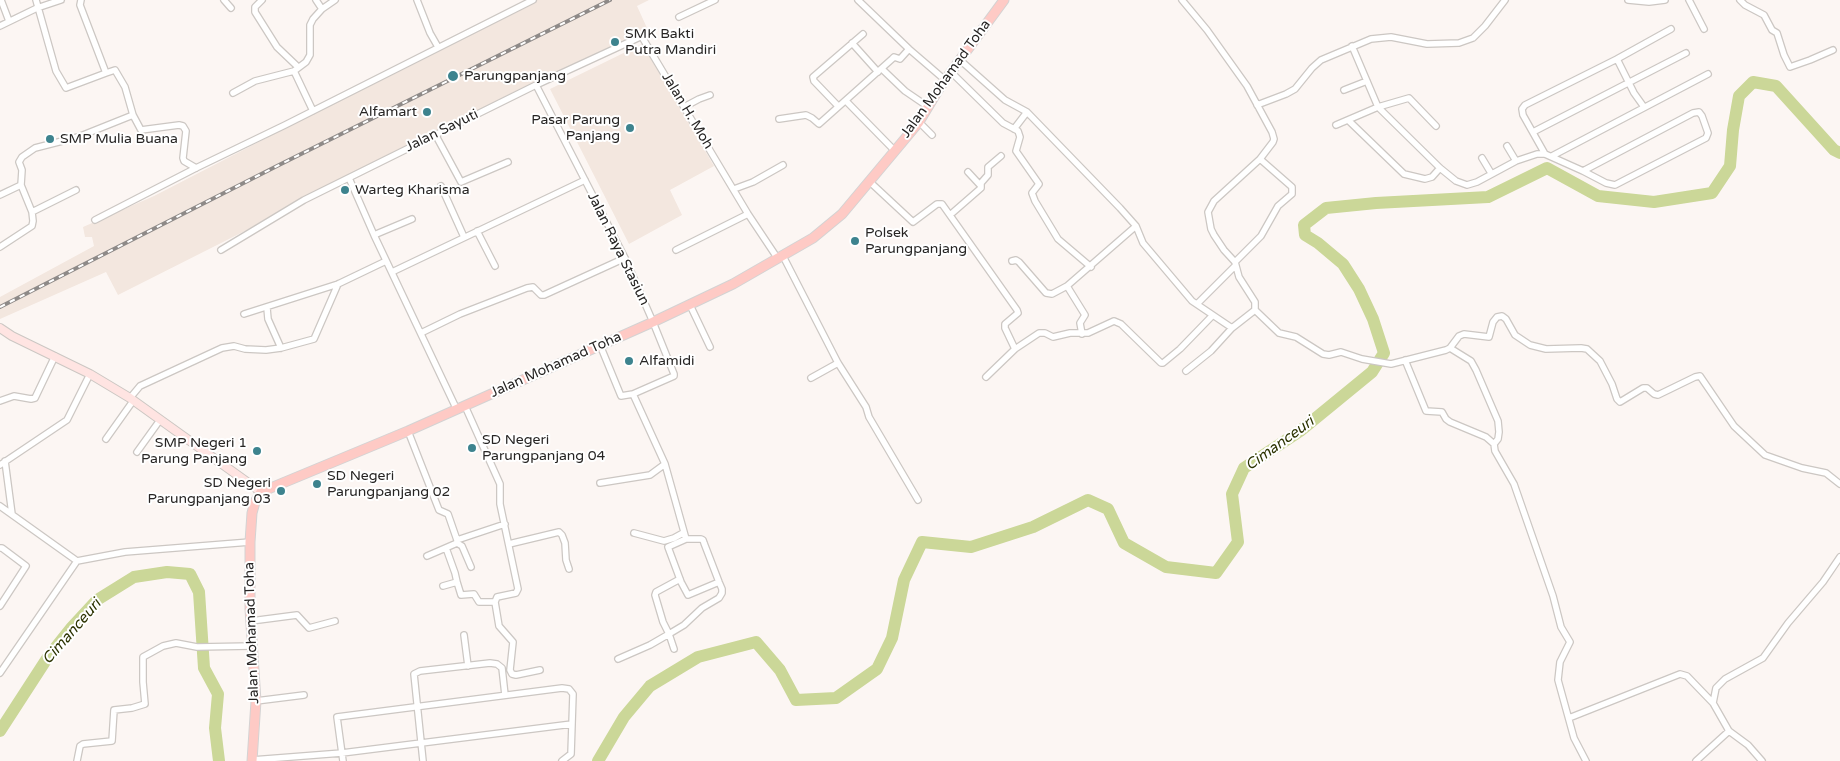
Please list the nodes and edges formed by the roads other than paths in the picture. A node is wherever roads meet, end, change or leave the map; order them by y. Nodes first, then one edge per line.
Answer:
1 (1, 0) edge
2 (36, 0) edge
3 (60, 0) edge
4 (81, 0) edge
5 (224, 0) edge
6 (262, 0) edge
7 (316, 0) edge
8 (336, 0) edge
9 (417, 0) edge
10 (515, 0) edge
11 (533, 0) edge
12 (715, 0) edge
13 (858, 0) edge
14 (1004, 0) edge
15 (1182, 0) edge
16 (1505, 0) edge
17 (1628, 0) edge
18 (1666, 0) edge
19 (1689, 0) edge
20 (1740, 0) edge
21 (519, 6) junction
22 (37, 8) junction
23 (230, 8) dead end
24 (322, 9) junction
25 (679, 18) dead end
26 (9, 20) junction
27 (0, 26) edge
28 (1671, 29) dead end
29 (1704, 29) dead end
30 (863, 34) dead end
31 (852, 43) junction
32 (1352, 46) junction
33 (438, 47) junction
34 (909, 49) junction
35 (1833, 50) dead end
36 (1686, 53) dead end
37 (1617, 59) junction
38 (960, 60) junction
39 (296, 69) junction
40 (880, 71) junction
41 (106, 73) junction
42 (1708, 74) dead end
43 (948, 76) junction
44 (1367, 80) junction
45 (1629, 83) junction
46 (536, 85) junction
47 (1344, 90) dead end
48 (233, 93) dead end
49 (710, 96) dead end
50 (846, 100) junction
51 (1257, 105) junction
52 (838, 106) junction
53 (927, 106) junction
54 (684, 107) junction
55 (1378, 107) junction
56 (1644, 107) junction
57 (313, 111) junction
58 (1026, 112) junction
59 (133, 115) junction
60 (779, 119) dead end
61 (1348, 120) junction
62 (919, 122) junction
63 (1336, 124) dead end
64 (1436, 126) dead end
65 (1014, 128) junction
66 (1533, 132) junction
67 (435, 134) junction
68 (932, 134) dead end
69 (1507, 146) dead end
70 (894, 150) junction
71 (1545, 154) junction
72 (1001, 156) dead end
73 (1552, 156) junction
74 (1260, 158) junction
75 (1482, 158) dead end
76 (1516, 161) junction
77 (508, 162) dead end
78 (783, 165) dead end
79 (196, 168) junction
80 (1440, 168) junction
81 (1583, 171) junction
82 (968, 172) dead end
83 (1491, 173) junction
84 (349, 178) junction
85 (585, 180) junction
86 (870, 182) junction
87 (21, 185) junction
88 (980, 185) junction
89 (441, 186) dead end
90 (734, 189) junction
91 (76, 190) dead end
92 (0, 194) edge
93 (32, 212) junction
94 (748, 214) junction
95 (950, 215) junction
96 (412, 219) dead end
97 (95, 220) dead end
98 (1136, 226) junction
99 (478, 231) junction
100 (374, 235) junction
101 (464, 237) junction
102 (0, 247) edge
103 (221, 250) dead end
104 (676, 250) dead end
105 (780, 257) junction
106 (625, 258) junction
107 (386, 261) junction
108 (1012, 262) dead end
109 (1235, 264) junction
110 (496, 266) dead end
111 (1091, 267) junction
112 (392, 272) junction
113 (338, 284) junction
114 (1067, 286) junction
115 (690, 304) junction
116 (1197, 304) junction
117 (267, 308) junction
118 (1255, 310) junction
119 (244, 314) dead end
120 (1212, 316) junction
121 (653, 322) junction
122 (0, 328) edge
123 (1232, 328) junction
124 (421, 332) junction
125 (1082, 334) junction
126 (600, 345) junction
127 (710, 347) dead end
128 (281, 348) junction
129 (1450, 348) junction
130 (1015, 349) junction
131 (54, 356) junction
132 (1405, 360) junction
133 (838, 363) junction
134 (1186, 371) dead end
135 (90, 374) junction
136 (986, 377) dead end
137 (811, 378) dead end
138 (633, 394) junction
139 (131, 399) junction
140 (0, 401) edge
141 (461, 408) junction
142 (160, 420) junction
143 (408, 431) junction
144 (106, 439) dead end
145 (1494, 444) junction
146 (136, 452) dead end
147 (3, 463) edge
148 (665, 464) junction
149 (600, 483) dead end
150 (1840, 484) edge
151 (261, 492) junction
152 (918, 500) dead end
153 (0, 506) edge
154 (12, 514) junction
155 (505, 524) junction
156 (634, 533) dead end
157 (684, 536) junction
158 (250, 542) junction
159 (457, 542) junction
160 (509, 544) junction
161 (0, 548) edge
162 (446, 548) junction
163 (427, 556) dead end
164 (1840, 557) edge
165 (77, 561) junction
166 (471, 567) dead end
167 (569, 569) dead end
168 (680, 579) junction
169 (457, 582) junction
170 (719, 582) junction
171 (443, 586) dead end
172 (495, 602) junction
173 (0, 606) edge
174 (250, 621) junction
175 (335, 621) dead end
176 (669, 634) junction
177 (464, 635) dead end
178 (252, 646) junction
179 (674, 649) dead end
180 (618, 659) dead end
181 (468, 666) junction
182 (540, 670) dead end
183 (0, 672) edge
184 (304, 695) dead end
185 (505, 695) junction
186 (256, 701) junction
187 (1713, 703) junction
188 (417, 707) junction
189 (1569, 718) junction
190 (572, 724) junction
191 (1729, 731) junction
192 (421, 744) junction
193 (342, 753) junction
194 (77, 761) edge
195 (252, 761) edge
196 (343, 761) edge
197 (423, 761) edge
198 (562, 761) edge
199 (1586, 761) edge
200 (1696, 761) edge
201 (1762, 761) edge

1 - 26 street
2 - 22 street
3 - 22 street
4 - 41 street
5 - 23 street
6 - 39 street
7 - 24 street
8 - 24 street
9 - 33 street
10 - 21 street
11 - 21 street
12 - 25 street
13 - 34 street
14 - 38 main road, Jalan Mohamad Toha
15 - 51 street
16 - 32 street
17 - 18 street
19 - 29 street
20 - 35 street
21 - 33 street
22 - 26 street
22 - 41 street
24 - 39 street
26 - 27 street
28 - 37 street
30 - 31 street
31 - 40 street
31 - 52 street
32 - 44 street
32 - 51 street
33 - 57 street
34 - 40 street
34 - 43 street
36 - 45 street
37 - 45 street
37 - 66 street
38 - 43 main road, Jalan Mohamad Toha
38 - 58 street
39 - 48 street
39 - 57 street
40 - 50 street
40 - 53 street
41 - 59 street
42 - 56 street
43 - 53 main road, Jalan Mohamad Toha
43 - 65 street
44 - 47 street
44 - 55 street
45 - 56 street
45 - 66 street
46 - 54 street, Jalan H. Moh
46 - 67 street, Jalan Sayuti
46 - 85 street, Jalan Raya Stasiun
49 - 54 street
50 - 52 street
50 - 70 street
51 - 74 street
52 - 60 street
53 - 62 main road, Jalan Mohamad Toha
54 - 90 street, Jalan H. Moh
55 - 61 street
55 - 64 street
55 - 80 street
56 - 73 street
57 - 79 street
58 - 65 street
58 - 98 street
59 - 79 street
59 - 87 street
61 - 63 street
61 - 80 street
62 - 68 street
62 - 70 main road, Jalan Mohamad Toha
65 - 111 street
66 - 71 street
67 - 77 street
67 - 84 street, Jalan Sayuti
69 - 76 street
70 - 86 main road, Jalan Mohamad Toha
71 - 73 street
71 - 76 street
72 - 88 street
73 - 81 street
74 - 109 street
74 - 109 street
75 - 83 street
76 - 83 street
78 - 90 street
79 - 97 street
80 - 83 street
81 - 81 street
82 - 88 street
84 - 100 street
84 - 103 street, Jalan Sayuti
85 - 99 street
85 - 106 street, Jalan Raya Stasiun
86 - 95 street
86 - 105 main road, Jalan Mohamad Toha
87 - 92 street
87 - 93 street
88 - 95 street
89 - 101 street
90 - 94 street, Jalan H. Moh
91 - 93 street
93 - 102 street
94 - 104 street
94 - 105 street, Jalan H. Moh
95 - 130 street
96 - 100 street
98 - 111 street
98 - 116 street
99 - 101 street
99 - 110 street
100 - 107 street
101 - 112 street
105 - 115 main road, Jalan Mohamad Toha
105 - 133 street, Jalan H. Moh
106 - 121 street, Jalan Raya Stasiun
106 - 124 street
107 - 112 street
107 - 113 street
108 - 114 street
109 - 116 street
109 - 118 street
111 - 114 street
112 - 124 street
113 - 117 street
113 - 128 street
114 - 125 street
115 - 121 main road, Jalan Mohamad Toha
115 - 127 street
116 - 120 street
117 - 119 street
117 - 128 street
118 - 123 street
118 - 132 street
120 - 123 street
120 - 125 street
121 - 126 main road, Jalan Mohamad Toha
121 - 138 street, Jalan Raya Stasiun
122 - 131 street
123 - 134 street
124 - 141 street
125 - 130 street
126 - 138 street
126 - 141 main road, Jalan Mohamad Toha
128 - 139 street
129 - 132 street
129 - 145 street
129 - 150 street
130 - 136 street
131 - 135 street
131 - 140 street
132 - 145 street
133 - 137 street
133 - 152 street, Jalan H. Moh
135 - 139 street
135 - 147 street
138 - 148 street
139 - 142 street
139 - 144 street
141 - 143 main road, Jalan Mohamad Toha
141 - 155 street
142 - 146 street
142 - 151 street
143 - 151 main road, Jalan Mohamad Toha
143 - 159 street
145 - 189 street
147 - 154 street
148 - 149 street
148 - 157 street
151 - 158 main road, Jalan Mohamad Toha
153 - 154 street
154 - 165 street
155 - 159 street
155 - 160 street
156 - 157 street
157 - 168 street
157 - 170 street
158 - 165 street
158 - 174 main road, Jalan Mohamad Toha
159 - 162 street
159 - 166 street
160 - 167 street
160 - 172 street
161 - 173 street
162 - 163 street
162 - 169 street
164 - 187 street
165 - 183 street
168 - 170 street
168 - 176 street
169 - 171 street
169 - 172 street
170 - 176 street
172 - 182 street
174 - 175 street
174 - 178 main road, Jalan Mohamad Toha
176 - 179 street
176 - 180 street
177 - 181 street
178 - 186 main road, Jalan Mohamad Toha
178 - 194 street
181 - 185 street
181 - 188 street
184 - 186 street
185 - 188 street
185 - 190 street
186 - 195 main road, Jalan Mohamad Toha
187 - 189 street
187 - 191 street
188 - 192 street
188 - 193 street
189 - 199 street
190 - 192 street
190 - 198 street
191 - 200 street
191 - 201 street
192 - 193 street
192 - 197 street
193 - 195 street
193 - 196 street

